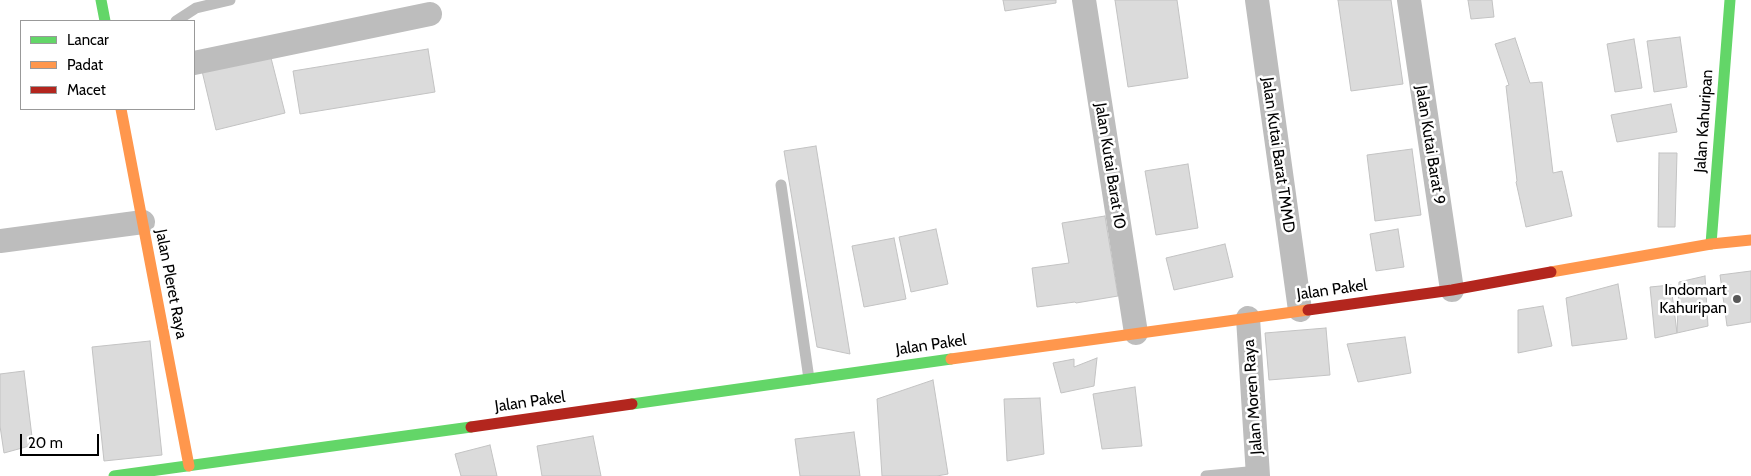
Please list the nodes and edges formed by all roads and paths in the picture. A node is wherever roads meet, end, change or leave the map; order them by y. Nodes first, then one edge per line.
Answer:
1 (101, 0) edge
2 (230, 0) edge
3 (1084, 0) edge
4 (1257, 0) edge
5 (1409, 0) edge
6 (1730, 0) edge
7 (430, 14) dead end
8 (105, 20) edge
9 (178, 20) edge
10 (195, 63) edge
11 (121, 110) edge
12 (781, 185) dead end
13 (143, 222) junction
14 (1751, 240) edge
15 (0, 241) edge
16 (1711, 244) junction
17 (1452, 290) junction
18 (1300, 310) junction
19 (1248, 318) junction
20 (1136, 333) junction
21 (806, 379) junction
22 (190, 471) edge
23 (1258, 474) edge
24 (114, 476) edge
25 (1206, 476) edge

1 - 8 street
2 - 9 lane
3 - 20 street, Jalan Kutai Barat 10
4 - 18 street, Jalan Kutai Barat TMMD
5 - 17 street, Jalan Kutai Barat 9
6 - 16 street, Jalan Kahuripan
7 - 10 street
11 - 13 street, Jalan Pleret Raya
12 - 21 lane
13 - 15 street
13 - 22 street, Jalan Pleret Raya
14 - 16 street, Jalan Pakel
16 - 17 street, Jalan Pakel
17 - 18 street, Jalan Pakel
18 - 19 street, Jalan Pakel
19 - 20 street, Jalan Pakel
19 - 23 street, Jalan Moren Raya
20 - 21 street, Jalan Pakel
21 - 22 street, Jalan Pakel
22 - 24 street, Jalan Pakel
23 - 25 lane

